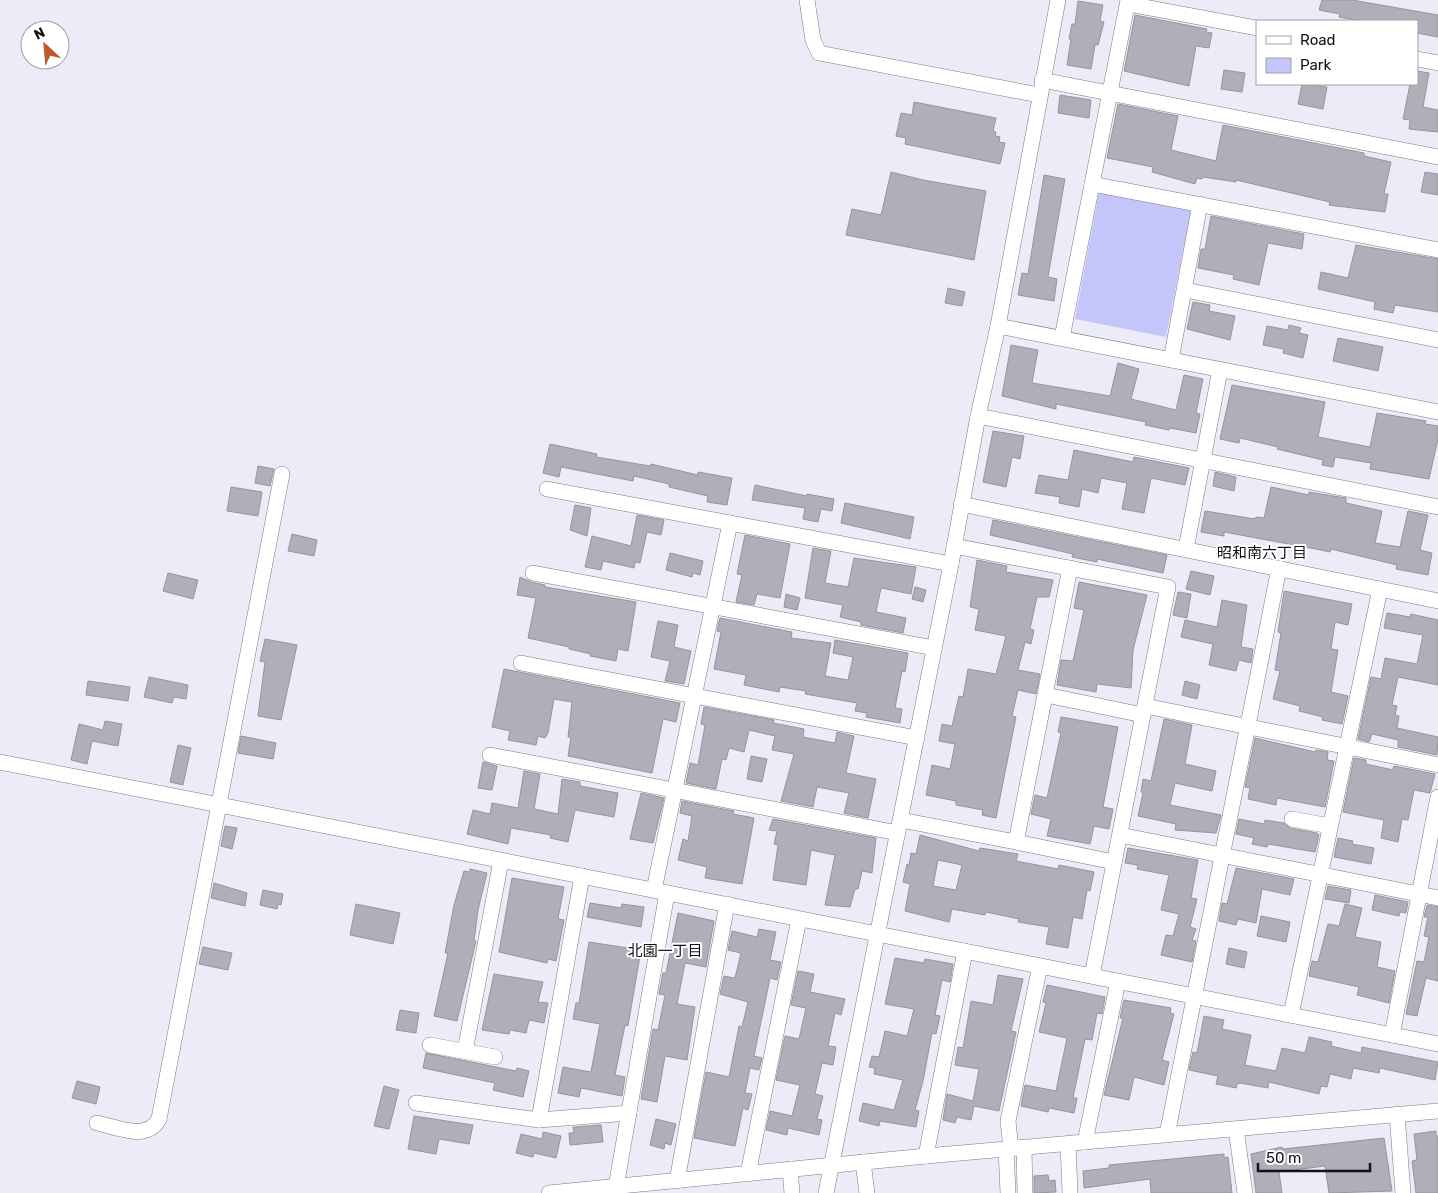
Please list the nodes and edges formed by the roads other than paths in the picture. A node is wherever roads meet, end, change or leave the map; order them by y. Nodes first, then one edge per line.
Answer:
1 (808, 0) edge
2 (1058, 0) edge
3 (1128, 2) edge
4 (1256, 28) edge
5 (1418, 59) edge
6 (1438, 63) edge
7 (1042, 80) junction
8 (1110, 94) junction
9 (1040, 95) junction
10 (1438, 157) edge
11 (1092, 184) junction
12 (1200, 204) junction
13 (1438, 250) edge
14 (1185, 290) junction
15 (998, 326) junction
16 (1062, 338) junction
17 (1438, 340) edge
18 (1171, 360) junction
19 (1220, 370) junction
20 (1438, 412) edge
21 (978, 416) junction
22 (1203, 460) junction
23 (282, 474) dead end
24 (546, 489) dead end
25 (960, 504) junction
26 (1438, 507) edge
27 (730, 523) junction
28 (954, 546) junction
29 (1186, 549) junction
30 (951, 564) junction
31 (1070, 568) junction
32 (1279, 568) junction
33 (533, 573) dead end
34 (1380, 589) junction
35 (1438, 601) edge
36 (713, 607) junction
37 (934, 648) junction
38 (521, 663) dead end
39 (1046, 695) junction
40 (694, 696) junction
41 (1144, 711) junction
42 (1248, 728) junction
43 (917, 738) junction
44 (1347, 746) junction
45 (490, 755) dead end
46 (0, 762) edge
47 (1438, 765) edge
48 (673, 790) junction
49 (1438, 797) edge
50 (220, 805) junction
51 (1292, 818) dead end
52 (1330, 826) junction
53 (899, 827) junction
54 (1120, 835) junction
55 (1016, 842) junction
56 (1223, 854) junction
57 (501, 861) junction
58 (1114, 862) junction
59 (1320, 874) junction
60 (582, 876) junction
61 (661, 891) junction
62 (1420, 895) junction
63 (1438, 898) edge
64 (727, 904) junction
65 (799, 919) junction
66 (878, 934) junction
67 (965, 951) junction
68 (1040, 966) junction
69 (1092, 976) junction
70 (1118, 981) junction
71 (1193, 996) junction
72 (1291, 1015) junction
73 (1392, 1035) junction
74 (1438, 1044) edge
75 (430, 1045) dead end
76 (464, 1051) junction
77 (495, 1057) dead end
78 (416, 1103) dead end
79 (1438, 1111) edge
80 (629, 1113) junction
81 (1397, 1114) junction
82 (539, 1120) junction
83 (97, 1123) dead end
84 (1236, 1129) junction
85 (1167, 1135) junction
86 (1085, 1142) junction
87 (1068, 1144) junction
88 (1013, 1149) junction
89 (926, 1156) junction
90 (863, 1162) junction
91 (832, 1165) junction
92 (790, 1169) junction
93 (748, 1174) junction
94 (677, 1181) junction
95 (616, 1187) junction
96 (549, 1193) edge
97 (792, 1193) edge
98 (826, 1193) edge
99 (867, 1193) edge
100 (1008, 1193) edge
101 (1025, 1193) edge
102 (1070, 1193) edge
103 (1244, 1193) edge
104 (1403, 1193) edge

1 - 9 street
2 - 7 street
3 - 4 street
3 - 8 street
5 - 6 street
7 - 8 street
7 - 9 street
8 - 10 street
8 - 11 street
9 - 15 street
11 - 12 street
11 - 16 street
12 - 13 street
12 - 14 street
14 - 17 street
14 - 18 street
15 - 16 street
15 - 21 street
16 - 18 street
18 - 19 street
19 - 20 street
19 - 22 street
21 - 22 street
21 - 25 street
22 - 26 street
22 - 29 street
23 - 50 street
24 - 27 street
25 - 28 street
25 - 29 street
27 - 30 street
27 - 36 street
28 - 30 street
28 - 31 street
29 - 32 street
30 - 37 street
31 - 39 street
31 - 41 street
32 - 34 street
32 - 42 street
33 - 36 street
34 - 35 street
34 - 44 street
36 - 37 street
36 - 40 street
37 - 43 street
38 - 40 street
39 - 41 street
39 - 55 street
40 - 43 street
40 - 48 street
41 - 42 street
41 - 54 street
42 - 44 street
42 - 56 street
43 - 53 street
44 - 47 street
44 - 52 street
45 - 48 street
46 - 50 street
48 - 53 street
48 - 61 street
49 - 62 street
50 - 57 street
50 - 83 street
51 - 52 street
52 - 59 street
53 - 55 street
53 - 66 street
54 - 56 street
54 - 58 street
55 - 58 street
56 - 59 street
56 - 71 street
57 - 60 street
57 - 76 street
58 - 69 street
59 - 62 street
59 - 72 street
60 - 61 street
60 - 82 street
61 - 64 street
61 - 80 street
62 - 63 street
62 - 73 street
64 - 65 street
64 - 94 street
65 - 66 street
65 - 93 street
66 - 67 street
66 - 91 street
67 - 68 street
67 - 89 street
68 - 69 street
68 - 88 street
69 - 70 street
70 - 71 street
70 - 86 street
71 - 72 street
71 - 85 street
72 - 73 street
73 - 74 street
75 - 76 street
76 - 77 street
78 - 82 street
79 - 81 street
80 - 82 street
80 - 95 street
81 - 84 street
81 - 104 street
84 - 85 street
84 - 103 street
85 - 86 street
86 - 87 street
87 - 88 street
87 - 102 street
88 - 89 street
88 - 100 street
88 - 101 street
89 - 90 street
90 - 91 street
90 - 99 street
91 - 92 street
91 - 98 street
92 - 93 street
92 - 97 street
93 - 94 street
94 - 95 street
95 - 96 street

